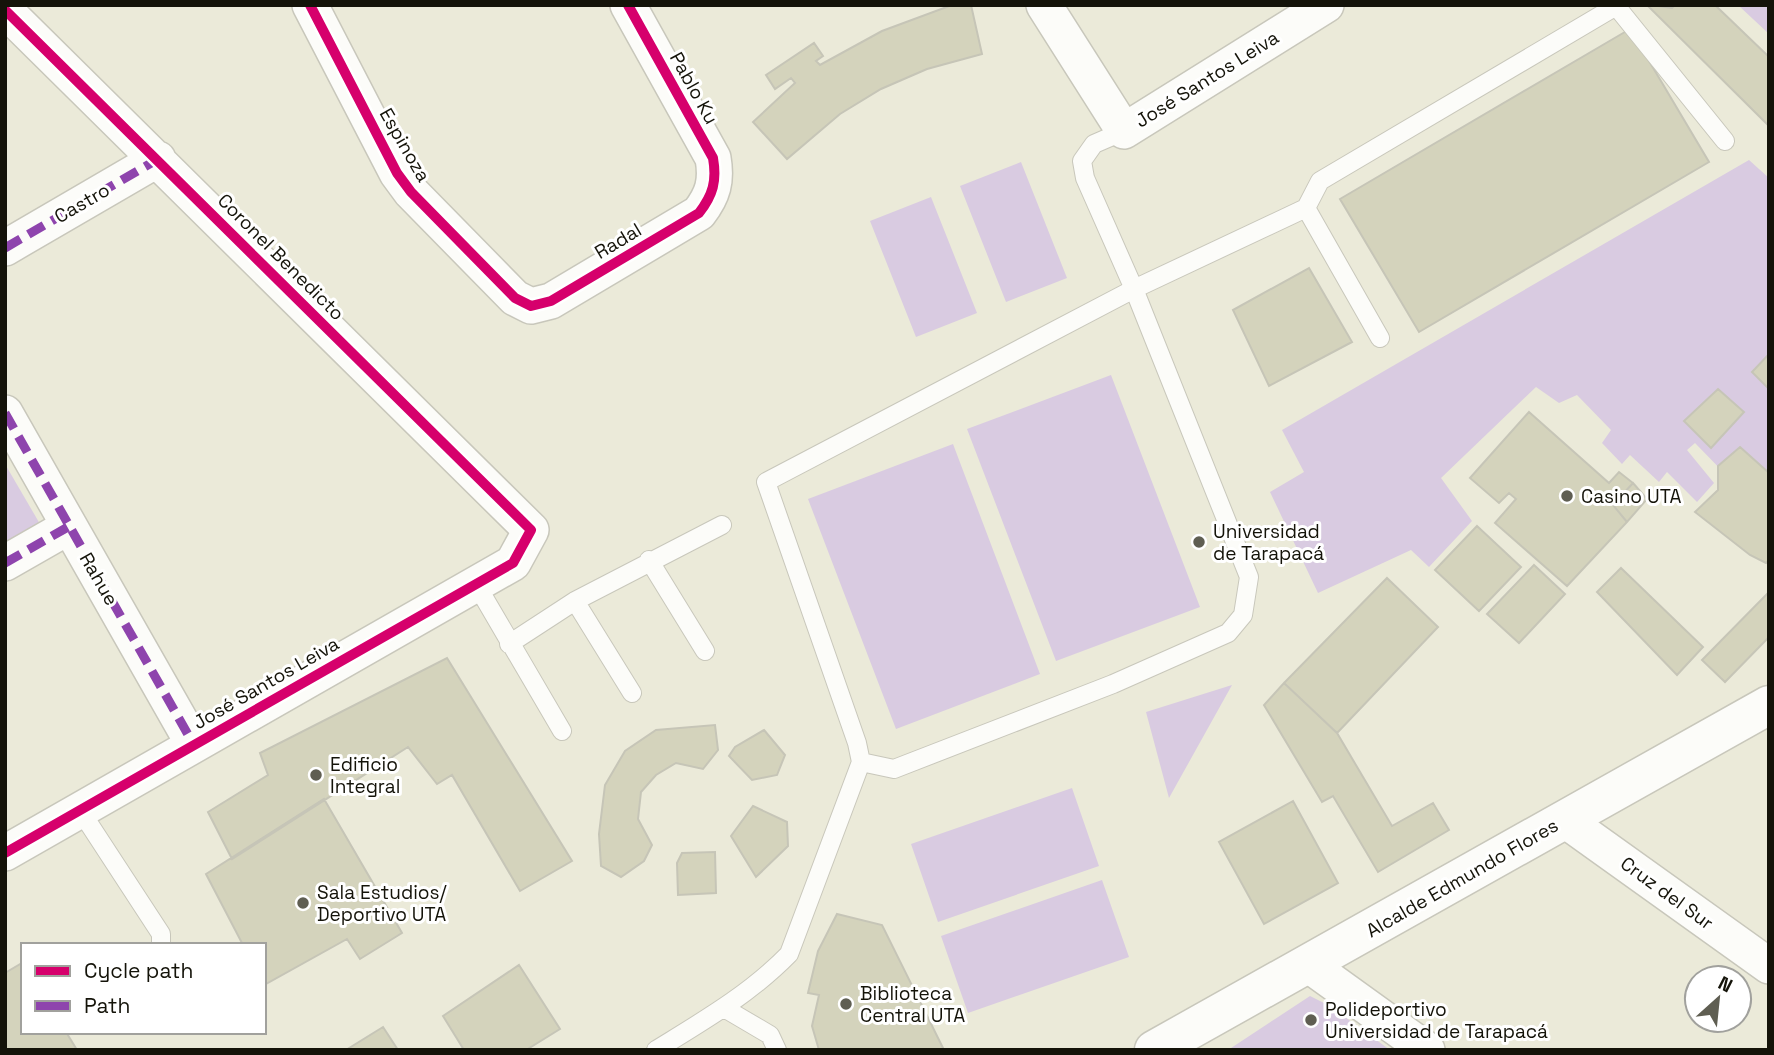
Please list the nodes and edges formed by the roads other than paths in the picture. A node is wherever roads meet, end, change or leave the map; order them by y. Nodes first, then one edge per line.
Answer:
1 (628, 5) edge
2 (1044, 5) edge
3 (1326, 5) edge
4 (1617, 6) edge
5 (319, 9) edge
6 (5, 10) edge
7 (1124, 131) junction
8 (1725, 141) dead end
9 (158, 159) junction
10 (713, 192) joint
11 (1306, 208) junction
12 (5, 248) edge
13 (1134, 289) junction
14 (531, 306) joint
15 (1380, 338) dead end
16 (5, 413) edge
17 (722, 524) dead end
18 (68, 527) junction
19 (530, 530) joint
20 (649, 560) junction
21 (5, 563) edge
22 (476, 584) junction
23 (575, 601) junction
24 (509, 644) junction
25 (705, 651) dead end
26 (632, 693) dead end
27 (1769, 705) edge
28 (562, 732) dead end
29 (194, 745) junction
30 (860, 762) junction
31 (80, 810) junction
32 (1565, 820) junction
33 (5, 853) edge
34 (161, 943) edge
35 (1309, 965) junction
36 (1769, 966) edge
37 (724, 1008) junction
38 (656, 1050) edge
39 (777, 1050) edge
40 (1154, 1050) edge
41 (1427, 1050) edge

1 - 10 street, Pablo Ku
2 - 7 street
3 - 7 street, José Santos Leiva
4 - 8 lane
4 - 11 lane
5 - 14 street, Espinoza
6 - 9 street, Coronel Benedicto
7 - 13 lane
9 - 12 street, Castro
9 - 19 street, Coronel Benedicto
10 - 14 street, Radal
11 - 13 lane
11 - 15 lane
13 - 30 lane
13 - 30 lane
16 - 18 street, Rahue
17 - 20 lane
18 - 21 street
18 - 29 street, Rahue
19 - 22 street, José Santos Leiva
20 - 23 lane
20 - 25 lane
22 - 24 lane
22 - 29 street, José Santos Leiva
23 - 24 lane
23 - 26 lane
24 - 28 lane
27 - 32 street, Alcalde Edmundo Flores
29 - 31 street, José Santos Leiva
30 - 37 lane
31 - 33 street, José Santos Leiva
31 - 34 lane
32 - 35 street, Alcalde Edmundo Flores
32 - 36 street, Cruz del Sur
35 - 40 street, Alcalde Edmundo Flores
35 - 41 street
37 - 38 lane
37 - 39 lane

